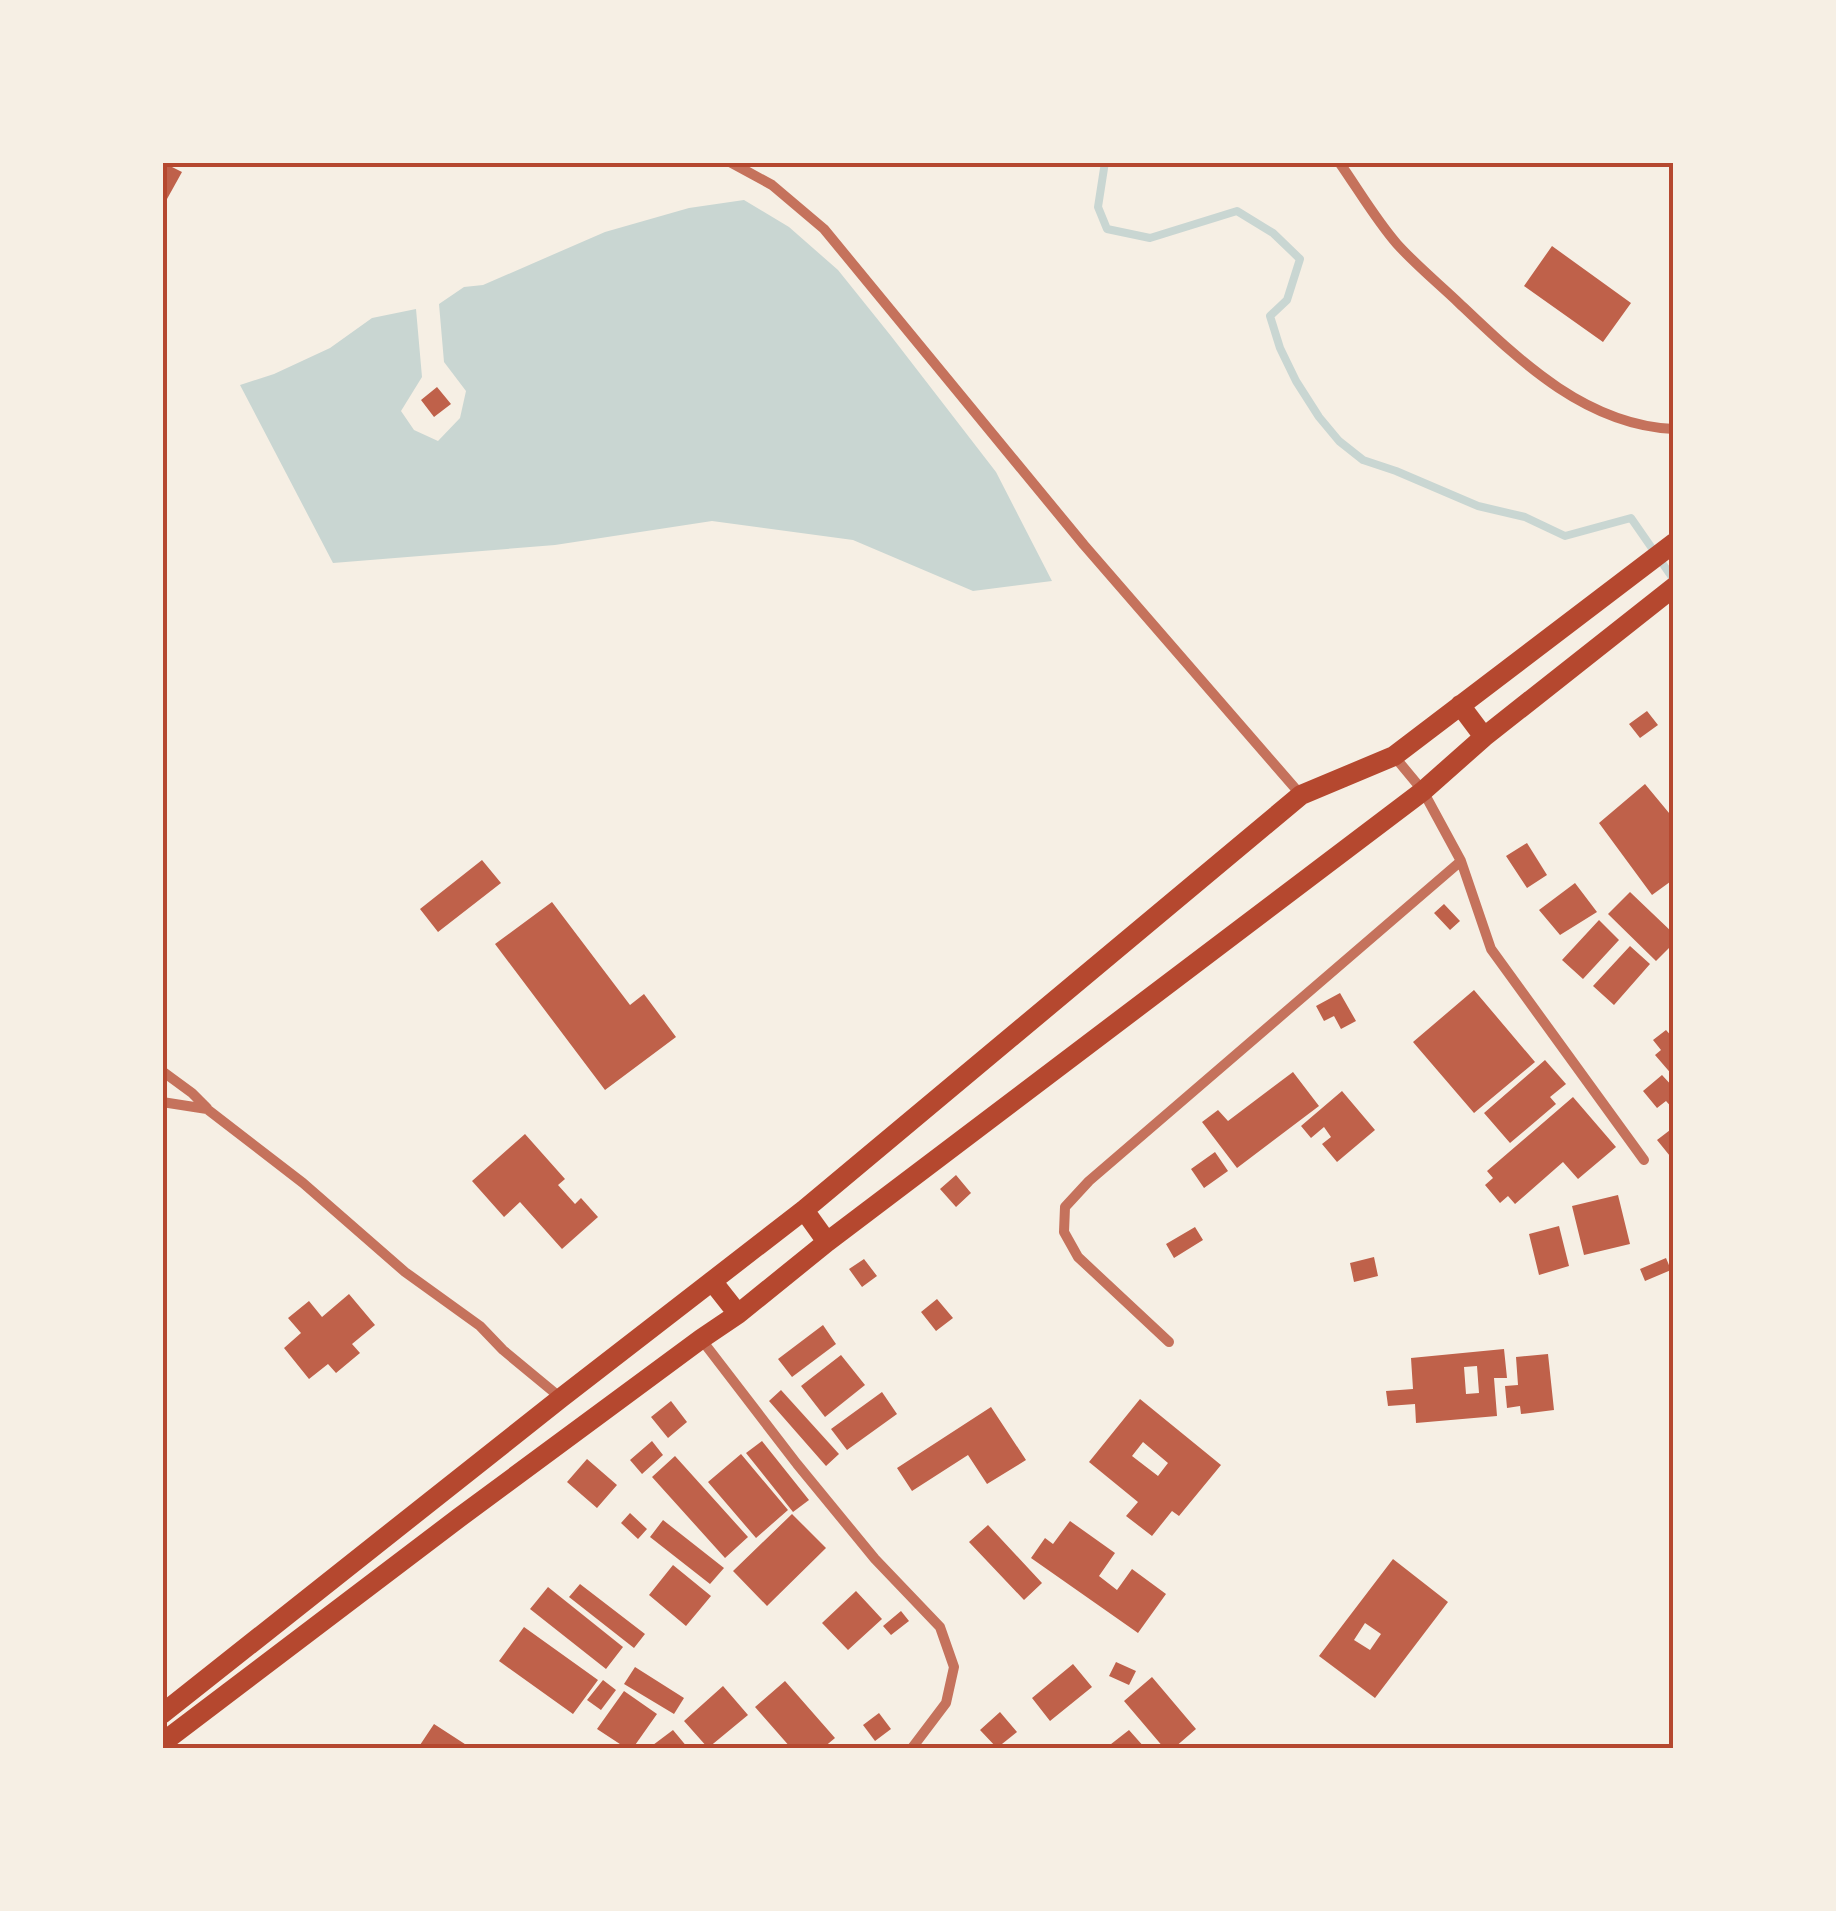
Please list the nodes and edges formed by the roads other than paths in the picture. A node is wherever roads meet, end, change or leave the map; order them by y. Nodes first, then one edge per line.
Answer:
1 (730, 162) edge
2 (1340, 162) edge
3 (1674, 429) edge
4 (1672, 544) edge
5 (1667, 592) edge
6 (1460, 705) junction
7 (1484, 737) junction
8 (1394, 756) junction
9 (1423, 791) junction
10 (1301, 795) junction
11 (1461, 861) junction
12 (162, 1072) edge
13 (162, 1102) edge
14 (208, 1108) junction
15 (1644, 1160) dead end
16 (804, 1210) junction
17 (827, 1242) junction
18 (712, 1280) junction
19 (738, 1314) junction
20 (701, 1338) junction
21 (1169, 1342) dead end
22 (560, 1398) junction
23 (162, 1714) edge
24 (162, 1743) edge
25 (912, 1748) edge

1 - 10 street
2 - 3 street
4 - 6 main road
5 - 7 main road
6 - 7 main road
6 - 8 main road
7 - 9 main road
8 - 9 street
8 - 10 main road
9 - 11 street
9 - 17 main road
10 - 16 main road
11 - 15 street
11 - 21 street
12 - 14 street
13 - 14 street
14 - 22 street
16 - 17 main road
16 - 18 main road
17 - 19 main road
18 - 19 main road
18 - 22 main road
19 - 20 main road
20 - 24 main road
20 - 25 street
22 - 23 main road

